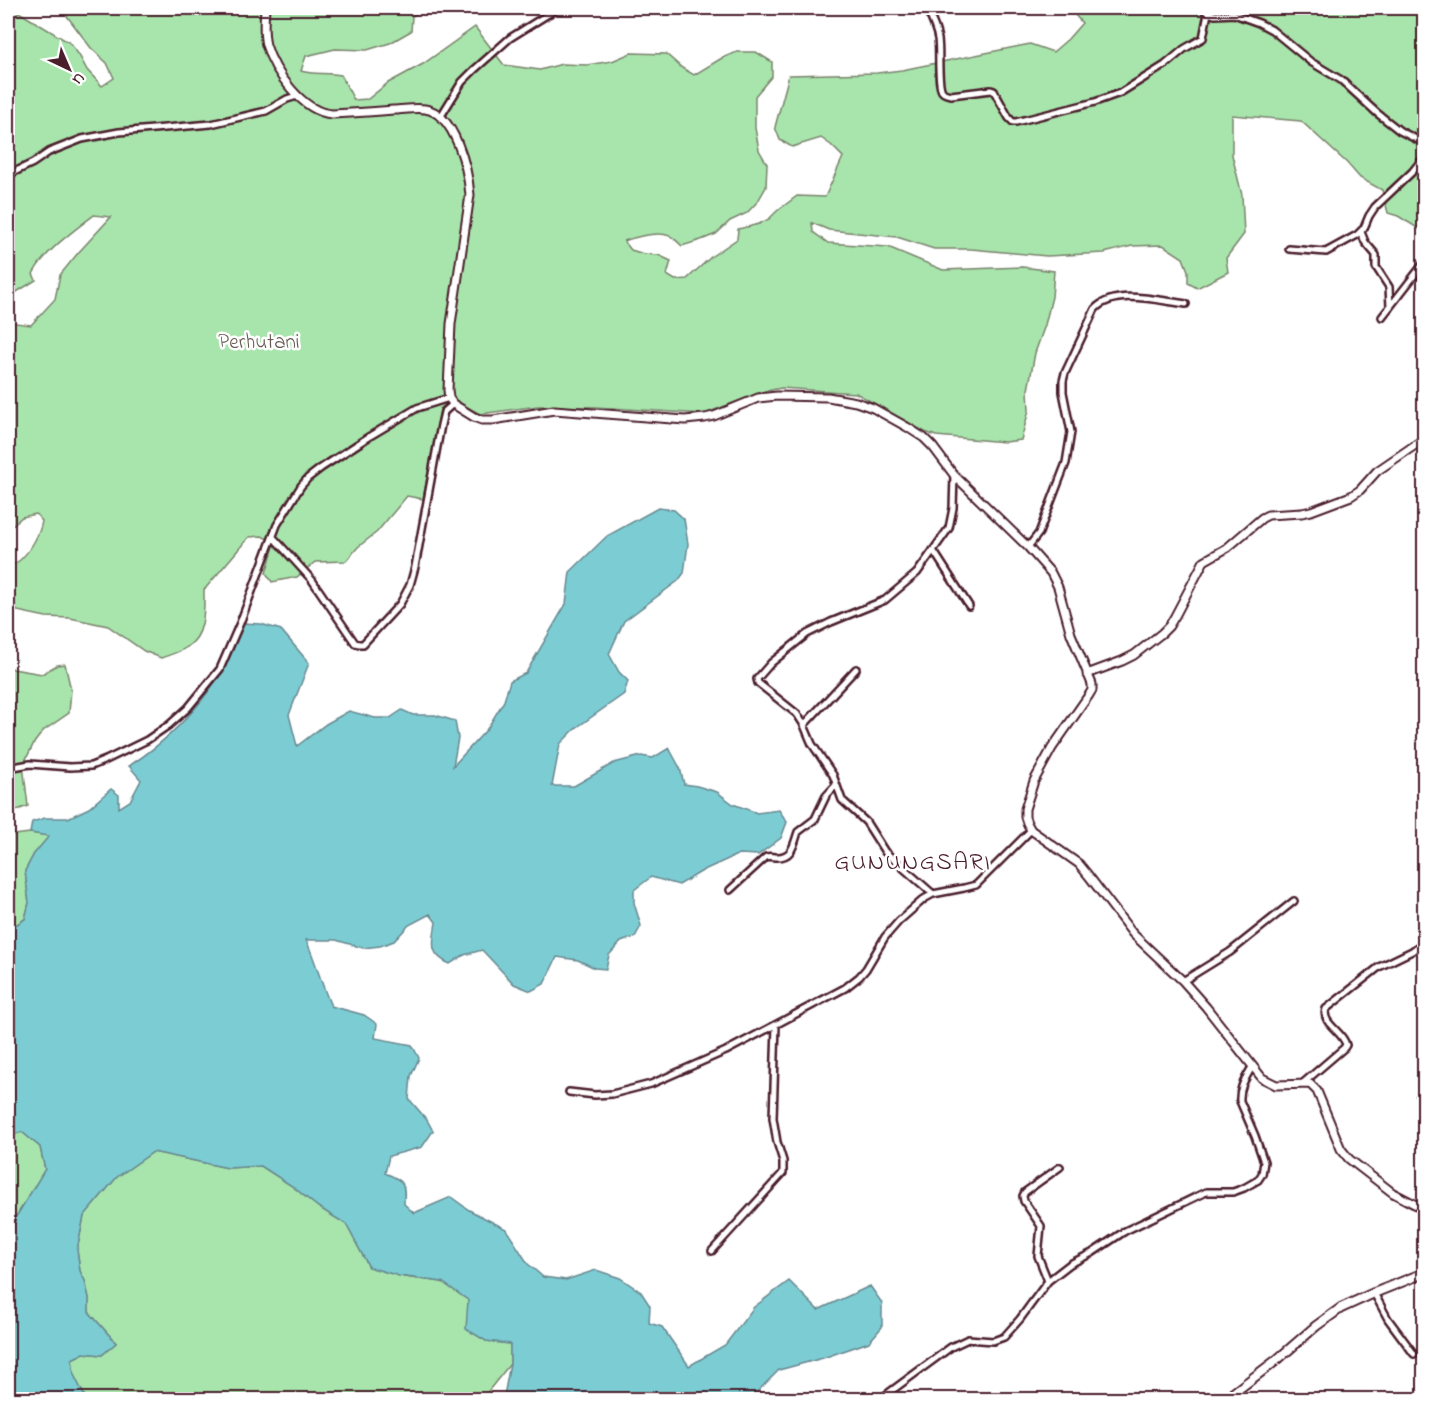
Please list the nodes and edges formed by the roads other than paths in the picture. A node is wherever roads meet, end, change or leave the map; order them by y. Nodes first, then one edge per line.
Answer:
1 (265, 8) edge
2 (558, 8) edge
3 (926, 8) edge
4 (1202, 8) edge
5 (1208, 13) junction
6 (297, 96) junction
7 (441, 116) junction
8 (1425, 143) edge
9 (1425, 158) edge
10 (8, 175) edge
11 (1361, 232) junction
12 (1289, 249) dead end
13 (1425, 263) edge
14 (1186, 304) dead end
15 (1390, 307) junction
16 (1382, 317) dead end
17 (451, 401) junction
18 (1425, 439) edge
19 (954, 475) junction
20 (273, 537) junction
21 (1028, 547) junction
22 (933, 550) junction
23 (969, 606) dead end
24 (856, 669) dead end
25 (1087, 674) junction
26 (804, 725) junction
27 (8, 768) edge
28 (836, 785) junction
29 (1031, 830) junction
30 (730, 890) dead end
31 (933, 894) junction
32 (1294, 901) dead end
33 (1425, 942) edge
34 (1182, 981) junction
35 (776, 1025) junction
36 (1252, 1067) junction
37 (1302, 1084) junction
38 (569, 1092) dead end
39 (1420, 1097) dead end
40 (1425, 1105) edge
41 (1060, 1167) dead end
42 (1425, 1209) edge
43 (712, 1251) dead end
44 (1425, 1273) edge
45 (1048, 1281) junction
46 (1374, 1293) junction
47 (1414, 1354) dead end
48 (879, 1400) edge
49 (1224, 1400) edge

1 - 6 street
2 - 7 street
3 - 5 street
4 - 5 street
5 - 8 street
6 - 7 street
6 - 10 street
7 - 17 street
9 - 11 street
11 - 12 street
11 - 15 street
13 - 15 street
14 - 21 street
15 - 16 street
17 - 19 street
17 - 20 street
17 - 20 street
18 - 25 street
19 - 21 street
19 - 22 street
20 - 27 street
21 - 25 street
22 - 23 street
22 - 26 street
24 - 26 street
25 - 29 street
26 - 28 street
28 - 30 street
28 - 31 street
29 - 31 street
29 - 34 street
31 - 35 street
32 - 34 street
33 - 37 street
34 - 36 street
35 - 38 street
35 - 43 street
36 - 37 street
36 - 45 street
37 - 42 street
39 - 40 street
41 - 45 street
44 - 46 main road
45 - 48 street
46 - 47 street
46 - 49 main road

